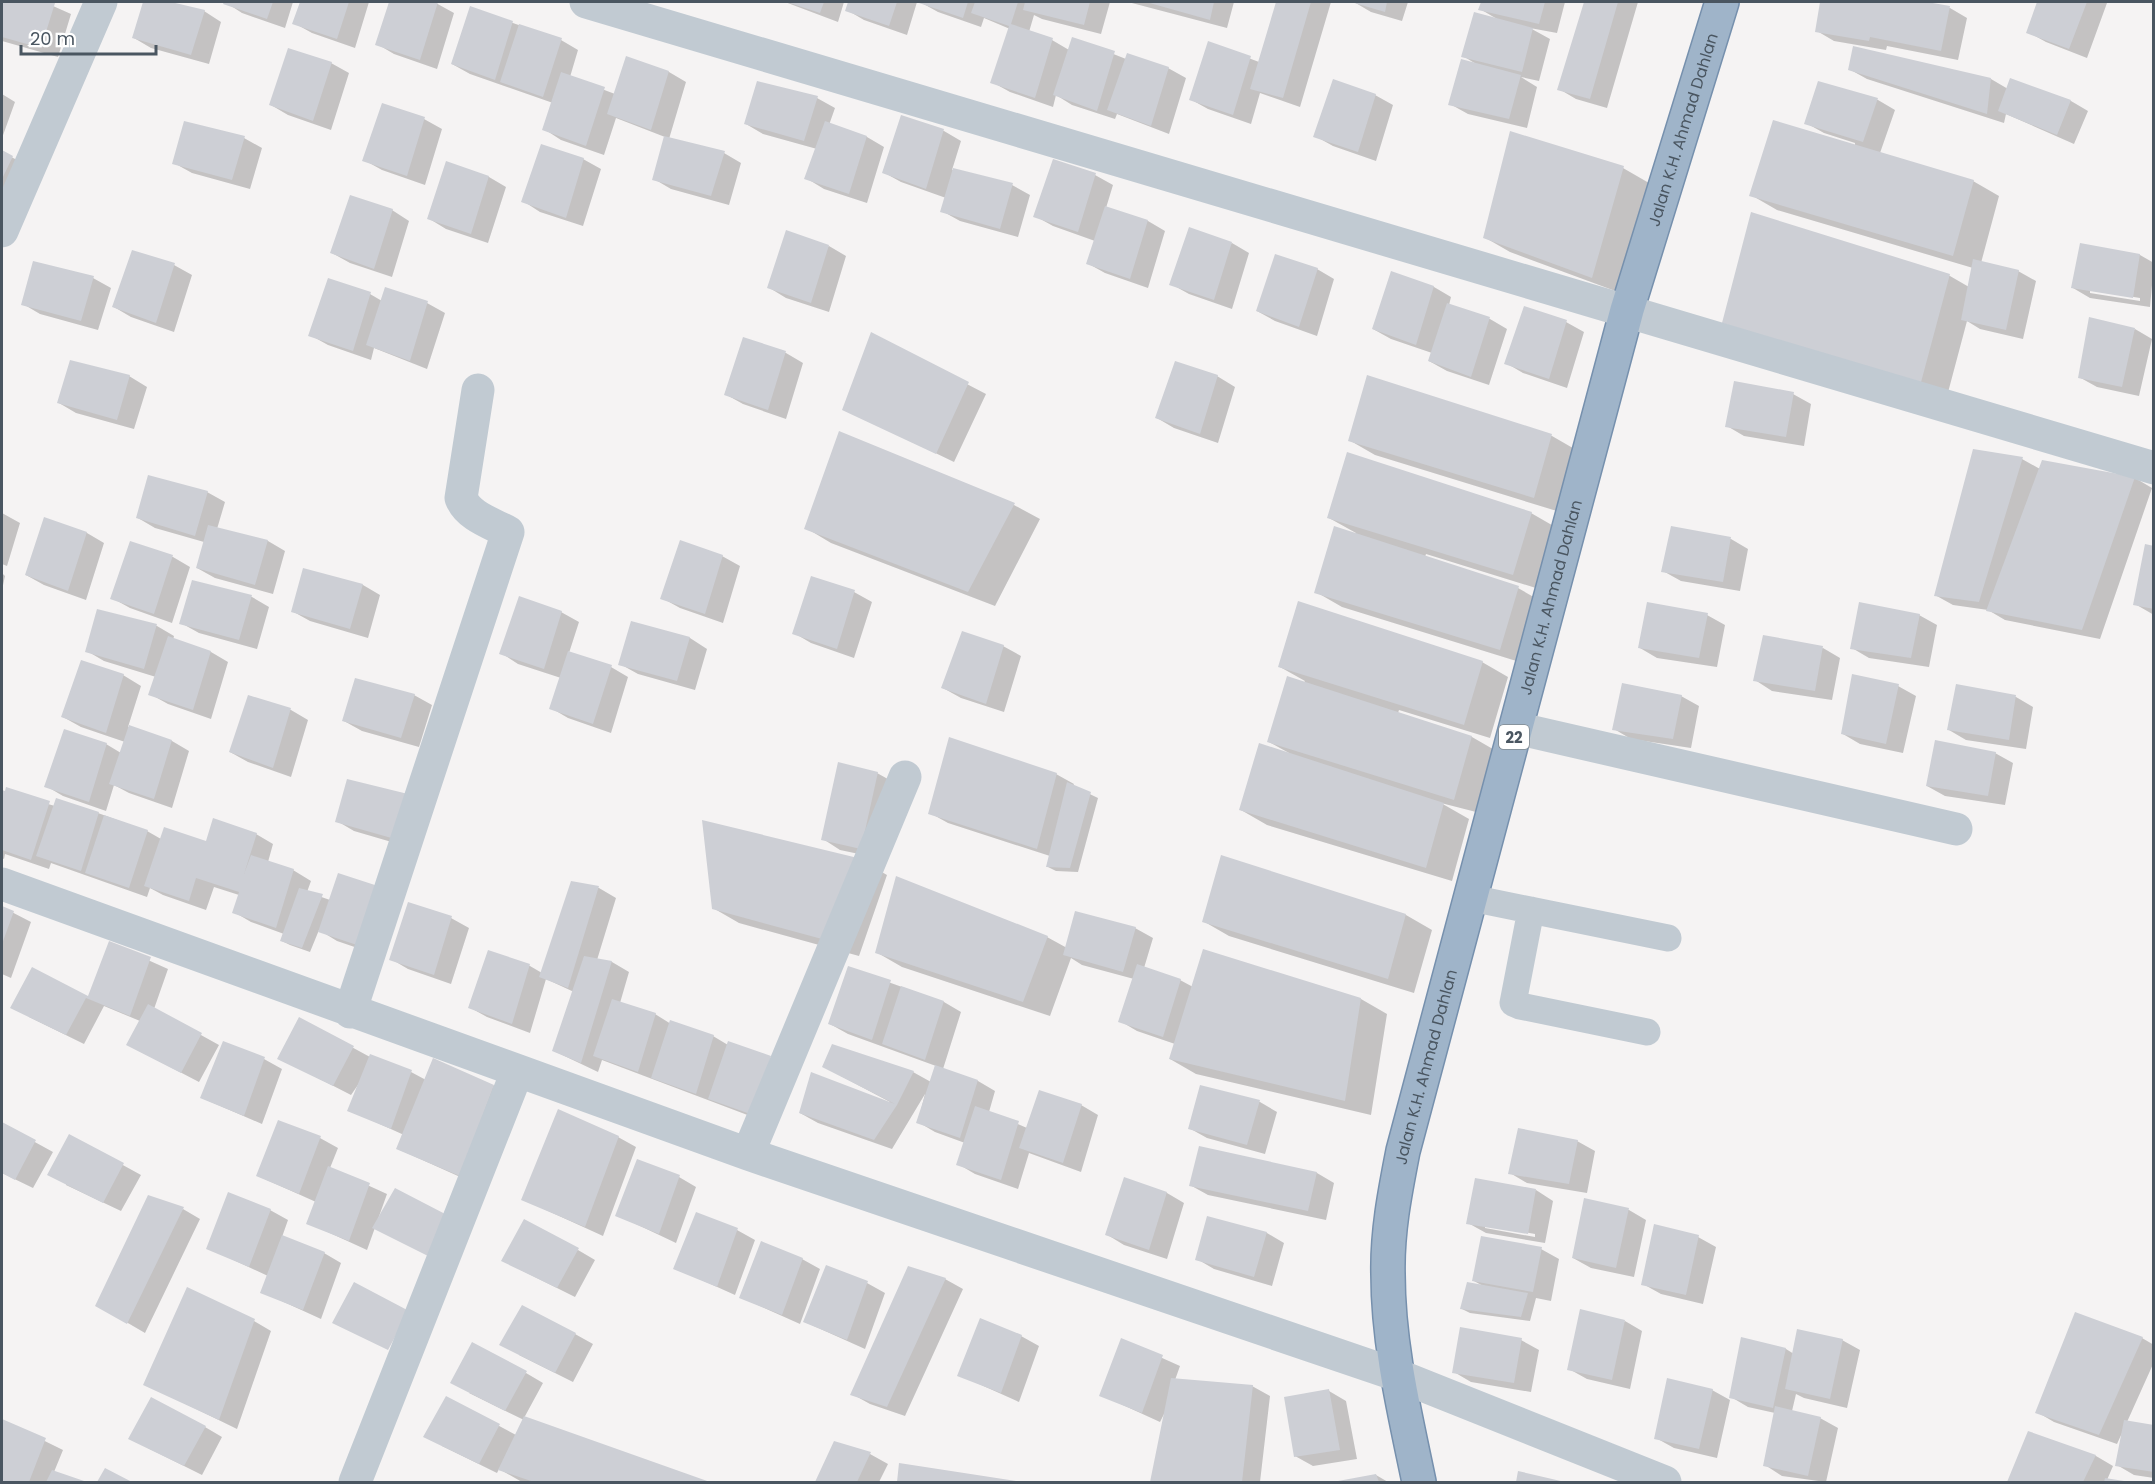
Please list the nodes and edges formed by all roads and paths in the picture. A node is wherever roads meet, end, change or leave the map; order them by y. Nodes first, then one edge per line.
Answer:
1 (101, 2) edge
2 (586, 2) edge
3 (1722, 2) edge
4 (2, 231) edge
5 (1627, 310) junction
6 (478, 390) dead end
7 (2154, 468) edge
8 (1516, 728) junction
9 (905, 777) dead end
10 (1956, 829) dead end
11 (2, 884) edge
12 (1471, 898) junction
13 (1531, 910) junction
14 (1668, 938) dead end
15 (350, 1012) junction
16 (1647, 1032) dead end
17 (518, 1072) junction
18 (748, 1154) junction
19 (1397, 1375) junction
20 (355, 1482) edge
21 (1419, 1482) edge
22 (1665, 1482) edge

1 - 4 street
2 - 5 street
3 - 5 highway, Jalan K.H. Ahmad Dahlan / 22
5 - 7 street
5 - 8 highway, Jalan K.H. Ahmad Dahlan / 22
6 - 15 street
8 - 10 street
8 - 12 highway, Jalan K.H. Ahmad Dahlan / 22
9 - 18 street
11 - 15 street
12 - 13 lane
12 - 19 highway, Jalan K.H. Ahmad Dahlan / 22
13 - 14 lane
13 - 16 lane
15 - 17 street
17 - 18 street
17 - 20 street
18 - 19 street
19 - 21 highway, Jalan K.H. Ahmad Dahlan / 22
19 - 22 street

